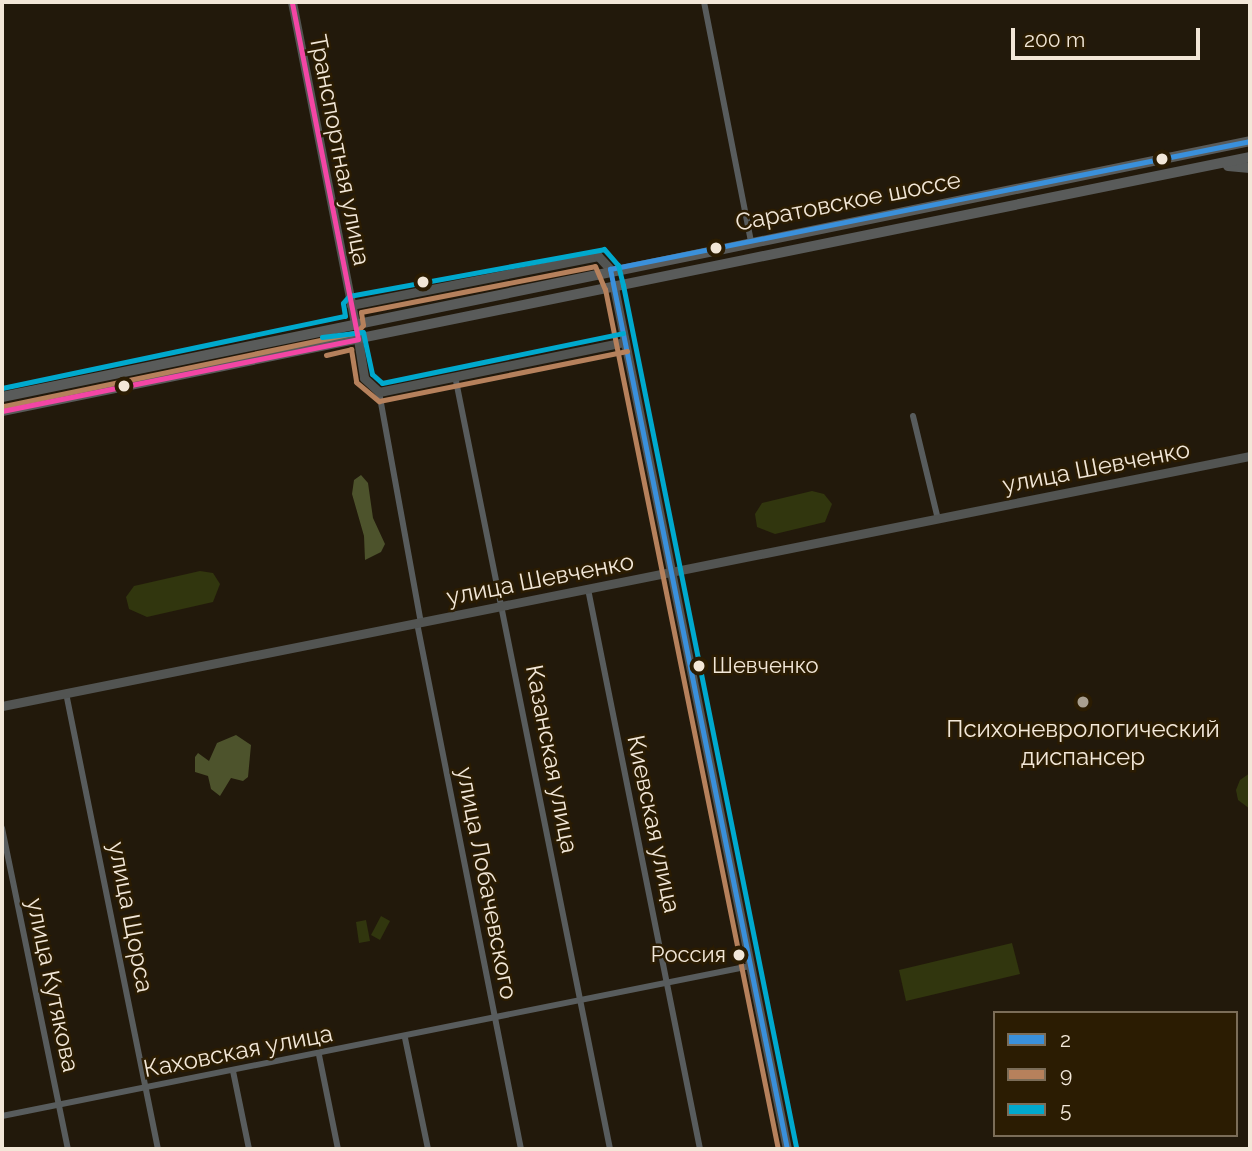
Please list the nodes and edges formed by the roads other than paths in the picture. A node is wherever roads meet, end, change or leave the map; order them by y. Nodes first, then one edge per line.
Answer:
1 (292, 2) edge
2 (704, 2) edge
3 (1250, 141) edge
4 (1250, 158) edge
5 (1217, 165) junction
6 (1250, 168) edge
7 (751, 242) junction
8 (610, 269) junction
9 (614, 287) junction
10 (351, 305) junction
11 (355, 323) junction
12 (358, 339) junction
13 (625, 342) junction
14 (456, 376) junction
15 (379, 391) junction
16 (2, 397) edge
17 (2, 411) edge
18 (913, 416) dead end
19 (1250, 456) edge
20 (938, 519) junction
21 (671, 573) junction
22 (588, 589) junction
23 (502, 606) junction
24 (419, 622) junction
25 (66, 693) junction
26 (2, 706) edge
27 (2, 828) edge
28 (750, 966) junction
29 (666, 983) junction
30 (582, 1001) junction
31 (492, 1015) junction
32 (482, 1022) junction
33 (494, 1026) junction
34 (405, 1038) junction
35 (318, 1055) junction
36 (233, 1071) junction
37 (146, 1089) junction
38 (59, 1105) junction
39 (2, 1116) edge
40 (68, 1149) edge
41 (158, 1149) edge
42 (249, 1149) edge
43 (338, 1149) edge
44 (428, 1149) edge
45 (521, 1149) edge
46 (610, 1149) edge
47 (700, 1149) edge
48 (787, 1149) edge

1 - 10 main road, Транспортная улица
2 - 7 street
3 - 7 main road, Саратовское шоссе
4 - 5 main road, Саратовское шоссе
5 - 6 main road
5 - 9 main road, Саратовское шоссе
7 - 8 main road, Саратовское шоссе
8 - 9 main road
8 - 10 main road
8 - 11 main road, Саратовское шоссе
9 - 12 main road, Саратовское шоссе
9 - 13 main road
10 - 11 main road, Транспортная улица
11 - 12 main road
11 - 16 main road, Саратовское шоссе
12 - 15 main road
12 - 17 main road, Саратовское шоссе
13 - 14 main road
13 - 21 main road
14 - 15 main road
14 - 23 street, Казанская улица
15 - 24 street, улица Лобачевского
18 - 20 street
19 - 20 main road, улица Шевченко
20 - 21 main road, улица Шевченко
21 - 22 main road, улица Шевченко
21 - 28 main road
22 - 23 main road, улица Шевченко
22 - 29 street, Киевская улица
23 - 24 main road, улица Шевченко
23 - 30 street, Казанская улица
24 - 25 main road, улица Шевченко
24 - 31 street, улица Лобачевского
25 - 26 main road, улица Шевченко
25 - 37 street, улица Щорса
27 - 38 street, улица Кутякова
28 - 29 street, Каховская улица
28 - 48 main road
29 - 30 street, Каховская улица
29 - 47 street, Киевская улица
30 - 31 street, Каховская улица
30 - 46 street, Казанская улица
31 - 32 street, Каховская улица
31 - 33 street, улица Лобачевского
32 - 33 street
32 - 34 street, Каховская улица
33 - 45 street, улица Лобачевского
34 - 35 street, Каховская улица
34 - 44 street
35 - 36 street, Каховская улица
35 - 43 street
36 - 37 street, Каховская улица
36 - 42 street
37 - 38 street, Каховская улица
37 - 41 street, улица Щорса
38 - 39 street, Каховская улица
38 - 40 street, улица Кутякова

